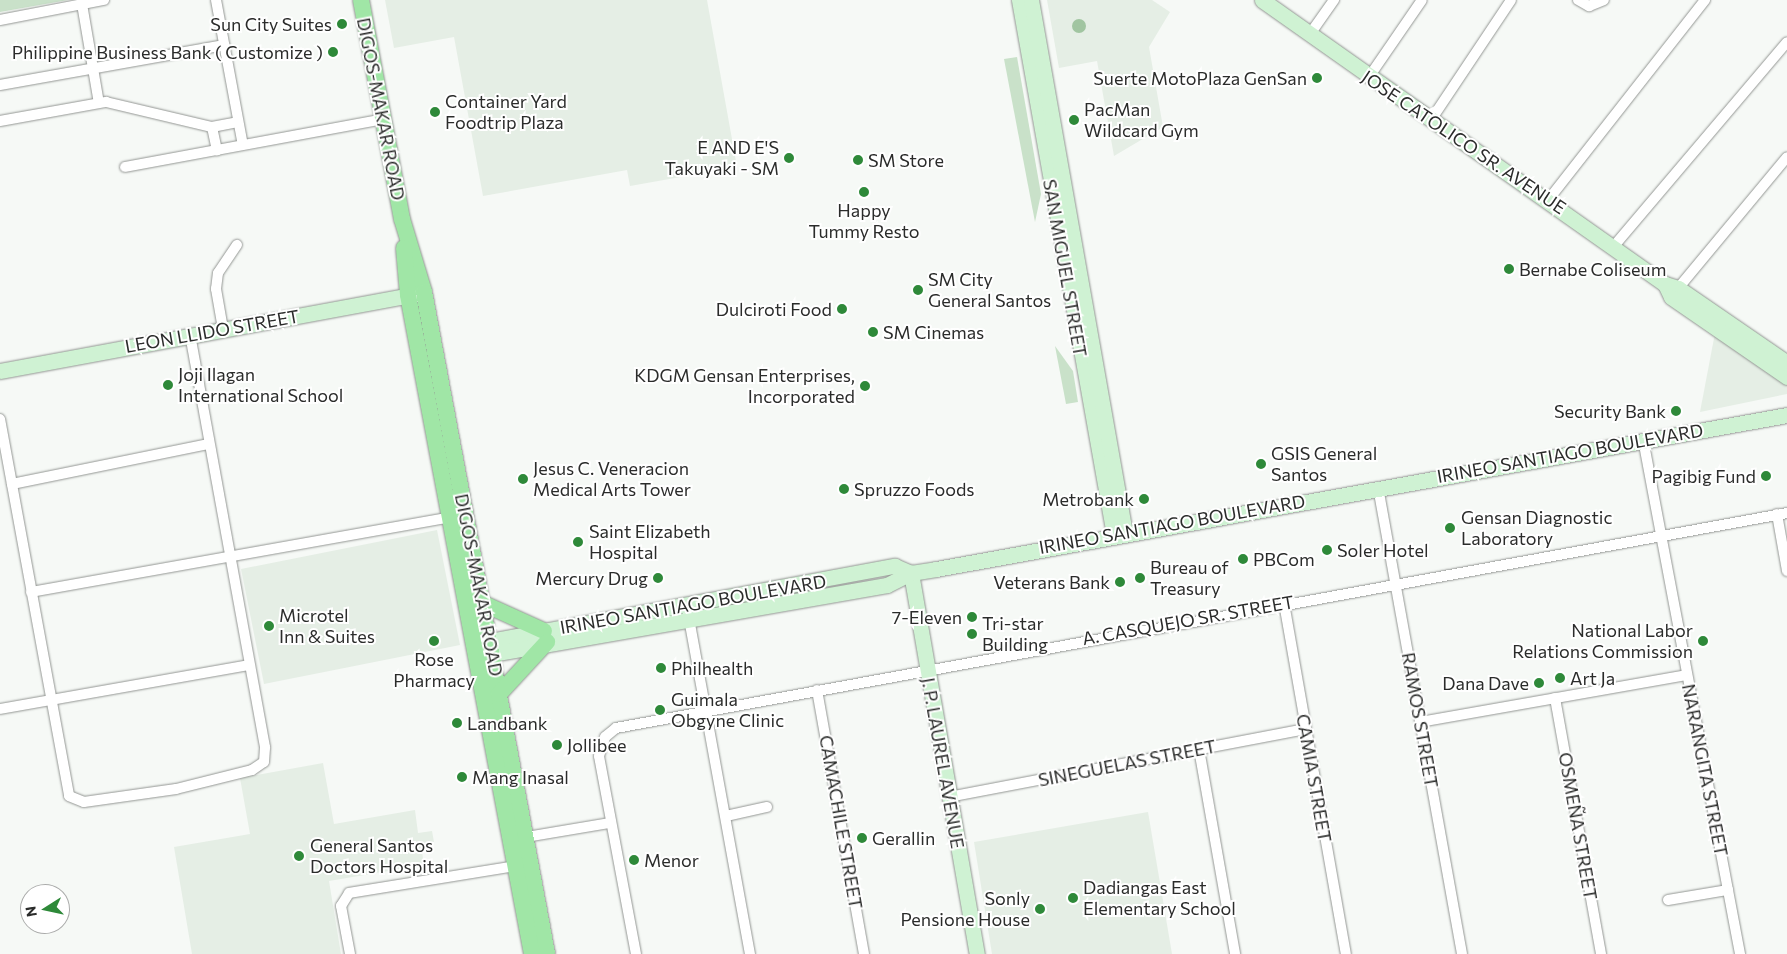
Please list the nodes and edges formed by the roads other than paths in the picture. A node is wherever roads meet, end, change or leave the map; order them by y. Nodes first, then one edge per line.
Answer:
1 (104, 0) edge
2 (216, 0) edge
3 (361, 0) edge
4 (1019, 0) edge
5 (1031, 0) edge
6 (1262, 0) edge
7 (1334, 0) edge
8 (1422, 0) edge
9 (1511, 0) edge
10 (1578, 0) edge
11 (1604, 0) edge
12 (1705, 0) edge
13 (82, 4) junction
14 (0, 20) edge
15 (1310, 34) junction
16 (1787, 42) edge
17 (224, 45) junction
18 (93, 69) junction
19 (1369, 77) junction
20 (0, 85) edge
21 (99, 102) junction
22 (383, 119) junction
23 (1431, 120) junction
24 (0, 121) edge
25 (238, 122) junction
26 (212, 127) junction
27 (243, 145) junction
28 (217, 150) junction
29 (1787, 157) edge
30 (125, 167) dead end
31 (1549, 199) junction
32 (402, 219) junction
33 (237, 245) dead end
34 (1614, 246) junction
35 (1671, 290) junction
36 (424, 292) junction
37 (408, 295) junction
38 (223, 329) junction
39 (190, 334) junction
40 (1787, 363) edge
41 (0, 371) edge
42 (1787, 377) edge
43 (1787, 407) edge
44 (1781, 416) edge
45 (0, 419) edge
46 (1643, 439) junction
47 (209, 444) junction
48 (12, 484) junction
49 (1378, 487) junction
50 (1782, 514) edge
51 (450, 518) junction
52 (1119, 534) junction
53 (1661, 535) junction
54 (229, 559) junction
55 (1787, 570) edge
56 (911, 572) junction
57 (1395, 583) junction
58 (30, 592) junction
59 (1284, 602) junction
60 (482, 603) junction
61 (688, 611) junction
62 (545, 637) junction
63 (483, 649) junction
64 (249, 665) junction
65 (926, 668) junction
66 (1687, 675) junction
67 (817, 690) junction
68 (499, 694) junction
69 (1555, 698) junction
70 (51, 700) junction
71 (0, 709) edge
72 (706, 711) junction
73 (1420, 722) junction
74 (1305, 729) junction
75 (1199, 749) junction
76 (949, 797) junction
77 (767, 807) dead end
78 (726, 816) junction
79 (610, 823) junction
80 (518, 839) junction
81 (523, 864) junction
82 (1728, 890) junction
83 (1668, 900) dead end
84 (350, 954) edge
85 (532, 954) edge
86 (548, 954) edge
87 (636, 954) edge
88 (750, 954) edge
89 (864, 954) edge
90 (977, 954) edge
91 (1235, 954) edge
92 (1346, 954) edge
93 (1462, 954) edge
94 (1601, 954) edge
95 (1740, 954) edge

1 - 13 street
2 - 17 street
3 - 22 main road, DIGOS-MAKAR ROAD
4 - 52 main road, SAN MIGUEL STREET
5 - 52 main road, SAN MIGUEL STREET
6 - 15 main road, JOSE CATOLICO SR. AVENUE
7 - 15 street
8 - 19 street
9 - 23 street
10 - 11 street
12 - 31 street
13 - 14 street
13 - 18 street
15 - 19 main road, JOSE CATOLICO SR. AVENUE
16 - 34 street
17 - 18 street
17 - 25 street
18 - 20 street
18 - 21 street
19 - 23 main road, JOSE CATOLICO SR. AVENUE
21 - 24 street
21 - 26 street
22 - 27 street
22 - 32 main road, DIGOS-MAKAR ROAD
23 - 31 main road, JOSE CATOLICO SR. AVENUE
25 - 26 street
25 - 27 street
26 - 28 street
27 - 28 street
28 - 30 street
29 - 35 street
31 - 34 main road, JOSE CATOLICO SR. AVENUE
32 - 36 main road, DIGOS-MAKAR ROAD
32 - 37 main road, DIGOS-MAKAR ROAD
33 - 38 street
34 - 35 main road, JOSE CATOLICO SR. AVENUE
35 - 40 main road, JOSE CATOLICO SR. AVENUE
35 - 42 main road, JOSE CATOLICO SR. AVENUE
36 - 37 main road, LEON LLIDO STREET
36 - 60 main road, DIGOS-MAKAR ROAD
37 - 38 main road, LEON LLIDO STREET
37 - 51 main road, DIGOS-MAKAR ROAD
38 - 39 main road, LEON LLIDO STREET
39 - 41 main road, LEON LLIDO STREET
39 - 47 street
43 - 44 main road
44 - 46 main road, IRINEO SANTIAGO BOULEVARD
45 - 48 street
46 - 49 main road, IRINEO SANTIAGO BOULEVARD
46 - 53 street, NARANGITA STREET
47 - 48 street
47 - 54 street
48 - 58 street
49 - 52 main road, IRINEO SANTIAGO BOULEVARD
49 - 57 street, RAMOS STREET
50 - 53 street, A. CASQUEJO SR. STREET
50 - 55 street
51 - 54 street
51 - 63 main road, DIGOS-MAKAR ROAD
52 - 56 main road, IRINEO SANTIAGO BOULEVARD
53 - 57 street, A. CASQUEJO SR. STREET
53 - 66 street, NARANGITA STREET
54 - 58 street
54 - 64 street
56 - 61 main road, IRINEO SANTIAGO BOULEVARD
56 - 65 main road, J. P. LAUREL AVENUE
57 - 59 street, A. CASQUEJO SR. STREET
57 - 73 street, RAMOS STREET
58 - 70 street
59 - 65 street, A. CASQUEJO SR. STREET
59 - 74 street, CAMIA STREET
60 - 62 main road
60 - 63 main road, DIGOS-MAKAR ROAD
61 - 62 main road, IRINEO SANTIAGO BOULEVARD
61 - 72 street
62 - 63 main road, IRINEO SANTIAGO BOULEVARD
62 - 68 main road
63 - 68 main road, DIGOS-MAKAR ROAD
63 - 80 main road, DIGOS-MAKAR ROAD
64 - 70 street
64 - 70 street
65 - 67 street, A. CASQUEJO SR. STREET
65 - 76 main road, J. P. LAUREL AVENUE
66 - 69 street
66 - 82 street, NARANGITA STREET
67 - 72 street, A. CASQUEJO SR. STREET
67 - 89 street, CAMACHILE STREET
68 - 80 main road, DIGOS-MAKAR ROAD
69 - 73 street
69 - 94 street, OSMEÑA STREET
70 - 71 street
72 - 78 street
72 - 79 street, A. CASQUEJO SR. STREET
73 - 93 street, RAMOS STREET
74 - 75 street, SINEGUELAS STREET
74 - 92 street, CAMIA STREET
75 - 76 street, SINEGUELAS STREET
75 - 91 street
76 - 90 main road, J. P. LAUREL AVENUE
77 - 78 street
78 - 88 street
79 - 80 street
79 - 87 street
80 - 81 main road, DIGOS-MAKAR ROAD
81 - 84 street
81 - 85 main road, DIGOS-MAKAR ROAD
81 - 86 main road, DIGOS-MAKAR ROAD
82 - 83 street
82 - 95 street, NARANGITA STREET

